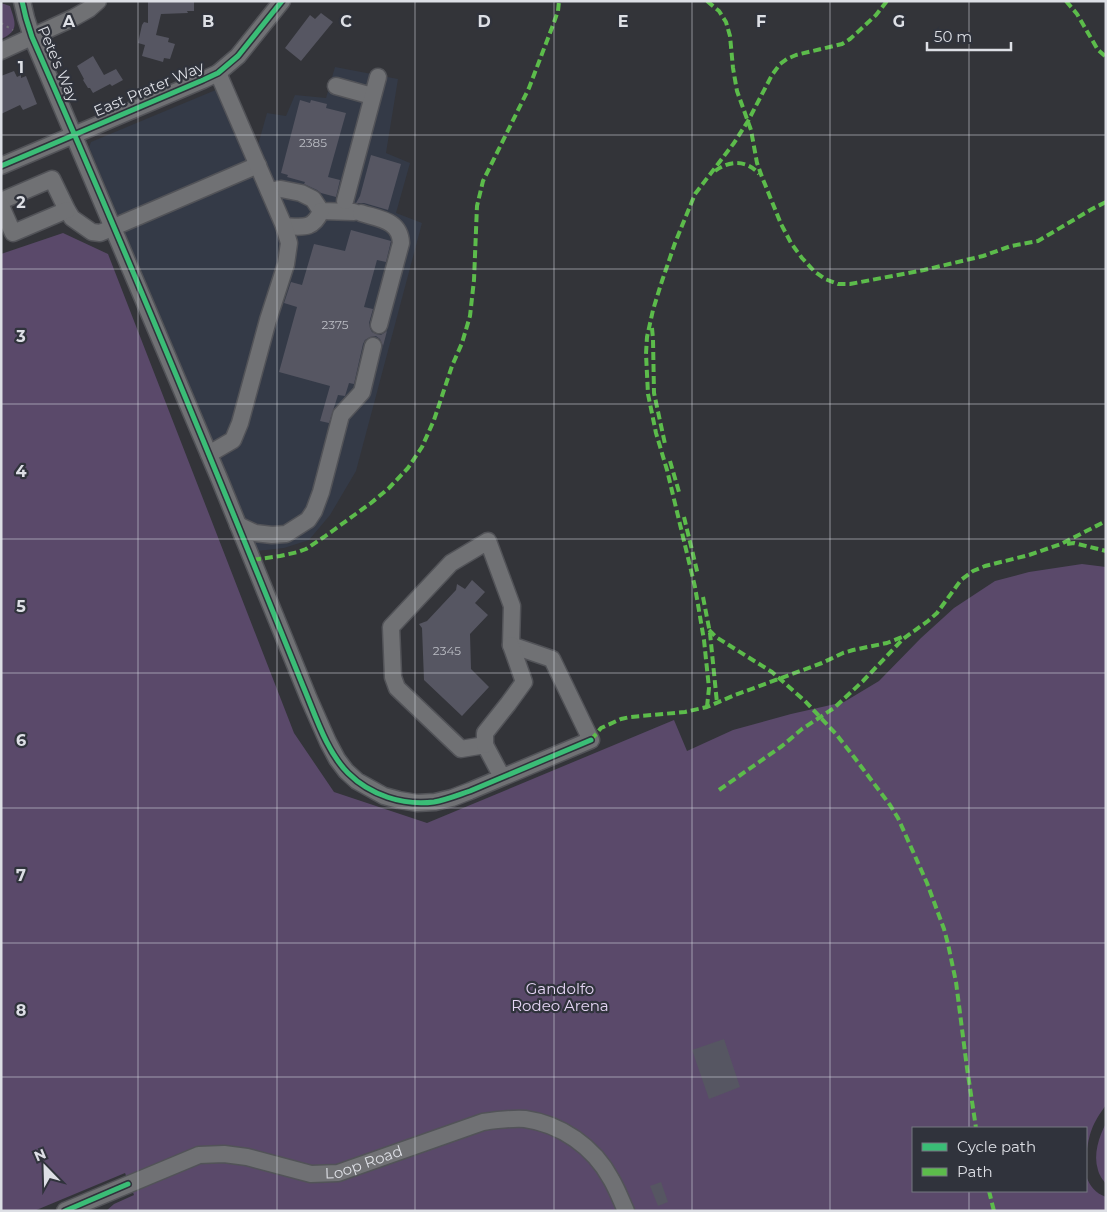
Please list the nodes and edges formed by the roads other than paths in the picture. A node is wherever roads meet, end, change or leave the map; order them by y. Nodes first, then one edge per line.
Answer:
1 (22, 1) edge
2 (98, 1) edge
3 (282, 1) edge
4 (32, 37) junction
5 (1, 50) edge
6 (218, 73) junction
7 (378, 77) dead end
8 (336, 86) dead end
9 (372, 96) junction
10 (74, 135) junction
11 (258, 165) junction
12 (1, 166) edge
13 (269, 191) junction
14 (1, 202) edge
15 (1, 206) edge
16 (349, 209) junction
17 (67, 210) junction
18 (321, 211) junction
19 (284, 226) junction
20 (114, 228) junction
21 (379, 325) dead end
22 (373, 346) dead end
23 (209, 454) junction
24 (238, 525) junction
25 (511, 645) junction
26 (485, 746) junction
27 (502, 777) junction
28 (77, 1209) edge
29 (626, 1211) edge

1 - 4 street, Pete's Way
2 - 4 street
3 - 6 street, East Prater Way
4 - 5 street
4 - 10 street, Pete's Way
6 - 10 street, East Prater Way
6 - 11 street
7 - 9 street
8 - 9 street
9 - 16 street
10 - 12 street, East Prater Way
10 - 20 street, Pete's Way
11 - 13 street
11 - 20 street
13 - 18 street
13 - 19 street
14 - 17 street
15 - 17 street
16 - 18 street
16 - 21 street
17 - 20 street
18 - 19 street
19 - 23 street
20 - 23 street, Pete's Way
22 - 24 street
23 - 24 street, Pete's Way
24 - 27 street, Pete's Way
25 - 26 street
25 - 26 street
25 - 27 street, Pete's Way
26 - 27 street
28 - 29 street, Loop Road

